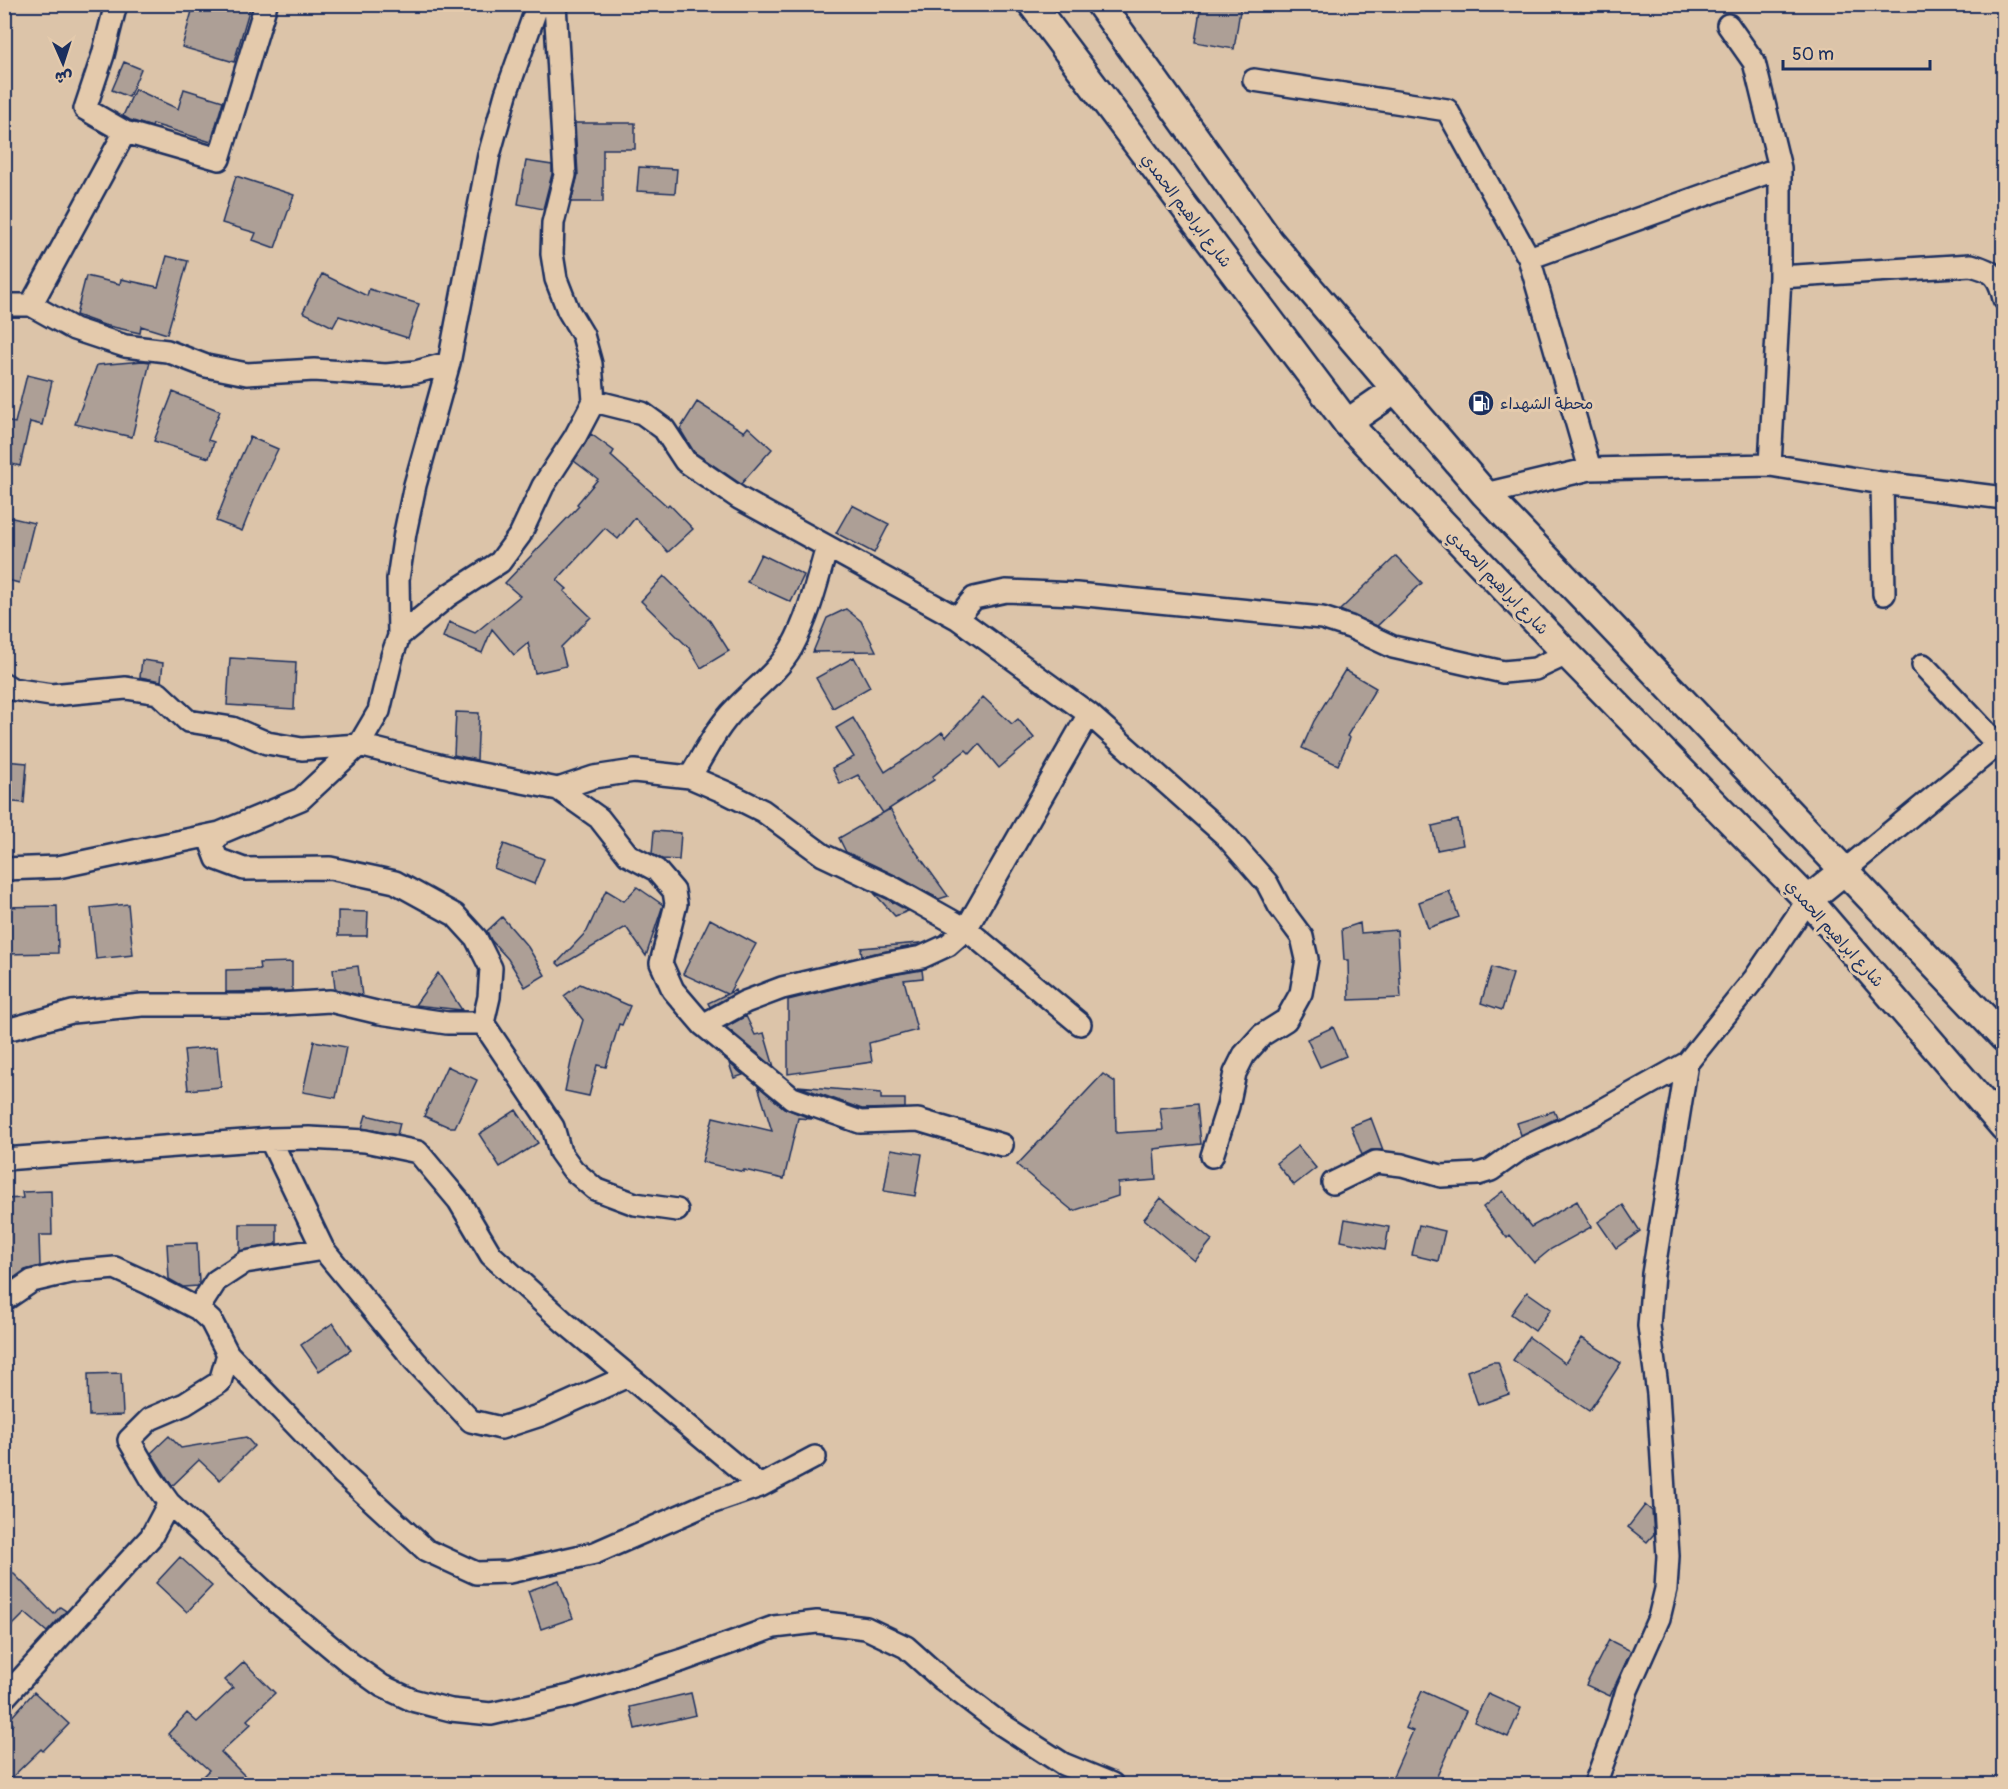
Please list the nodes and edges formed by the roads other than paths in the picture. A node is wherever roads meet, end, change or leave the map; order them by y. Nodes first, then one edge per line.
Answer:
1 (116, 4) edge
2 (266, 4) edge
3 (538, 4) edge
4 (555, 4) edge
5 (1032, 4) edge
6 (1100, 4) edge
7 (1728, 25) dead end
8 (1254, 80) dead end
9 (125, 132) junction
10 (1780, 168) junction
11 (1529, 258) junction
12 (1780, 277) junction
13 (2004, 299) edge
14 (4, 305) edge
15 (31, 305) junction
16 (449, 363) junction
17 (1395, 390) junction
18 (594, 401) junction
19 (1347, 423) junction
20 (1770, 465) junction
21 (1590, 470) junction
22 (1882, 483) junction
23 (1485, 494) junction
24 (2004, 498) edge
25 (827, 547) junction
26 (1884, 594) dead end
27 (957, 618) junction
28 (399, 636) junction
29 (1567, 654) junction
30 (1923, 665) dead end
31 (4, 684) edge
32 (1089, 714) junction
33 (2000, 741) edge
34 (359, 745) junction
35 (690, 777) junction
36 (558, 789) junction
37 (220, 832) junction
38 (4, 869) edge
39 (1845, 870) junction
40 (1809, 900) junction
41 (966, 929) junction
42 (483, 1023) junction
43 (1080, 1024) dead end
44 (703, 1026) junction
45 (4, 1029) edge
46 (2004, 1038) edge
47 (1687, 1063) junction
48 (2004, 1127) edge
49 (270, 1139) junction
50 (1002, 1145) dead end
51 (1212, 1156) dead end
52 (4, 1159) edge
53 (1334, 1182) dead end
54 (677, 1210) dead end
55 (323, 1249) junction
56 (4, 1300) edge
57 (198, 1309) junction
58 (228, 1354) junction
59 (628, 1376) junction
60 (815, 1457) dead end
61 (760, 1486) junction
62 (169, 1503) junction
63 (4, 1698) edge
64 (1112, 1785) edge
65 (1595, 1785) edge

1 - 9 street
2 - 9 street
3 - 16 street
4 - 18 street
5 - 19 main road, شارع ابراهيم الحمدي
6 - 17 main road
7 - 10 street
8 - 11 street
9 - 15 street
10 - 11 street
10 - 12 street
11 - 21 street
12 - 13 street
12 - 20 street
14 - 15 street
15 - 16 street
16 - 28 street
17 - 19 main road
17 - 23 main road
18 - 25 street
18 - 28 street
19 - 29 main road, شارع ابراهيم الحمدي
20 - 21 street
20 - 22 street
21 - 23 street
22 - 24 street
22 - 26 street
23 - 39 main road
25 - 27 street
25 - 35 street
27 - 29 street
27 - 32 street
28 - 34 street
29 - 40 main road, شارع ابراهيم الحمدي
30 - 33 street
31 - 34 street
32 - 41 street
32 - 51 street
33 - 39 street
34 - 36 street
34 - 37 street
35 - 36 street
35 - 41 street
36 - 44 street
37 - 38 street
37 - 42 street
39 - 40 main road
39 - 46 main road
40 - 47 street
40 - 48 main road, شارع ابراهيم الحمدي
41 - 43 street
41 - 44 street
42 - 45 street
42 - 54 street
44 - 50 street
47 - 53 street
47 - 65 street
49 - 52 street
49 - 55 street
49 - 59 street
55 - 57 street
55 - 59 street
56 - 57 street
57 - 58 street
58 - 61 street
58 - 62 street
59 - 61 street
60 - 61 street
62 - 63 street
62 - 64 street

